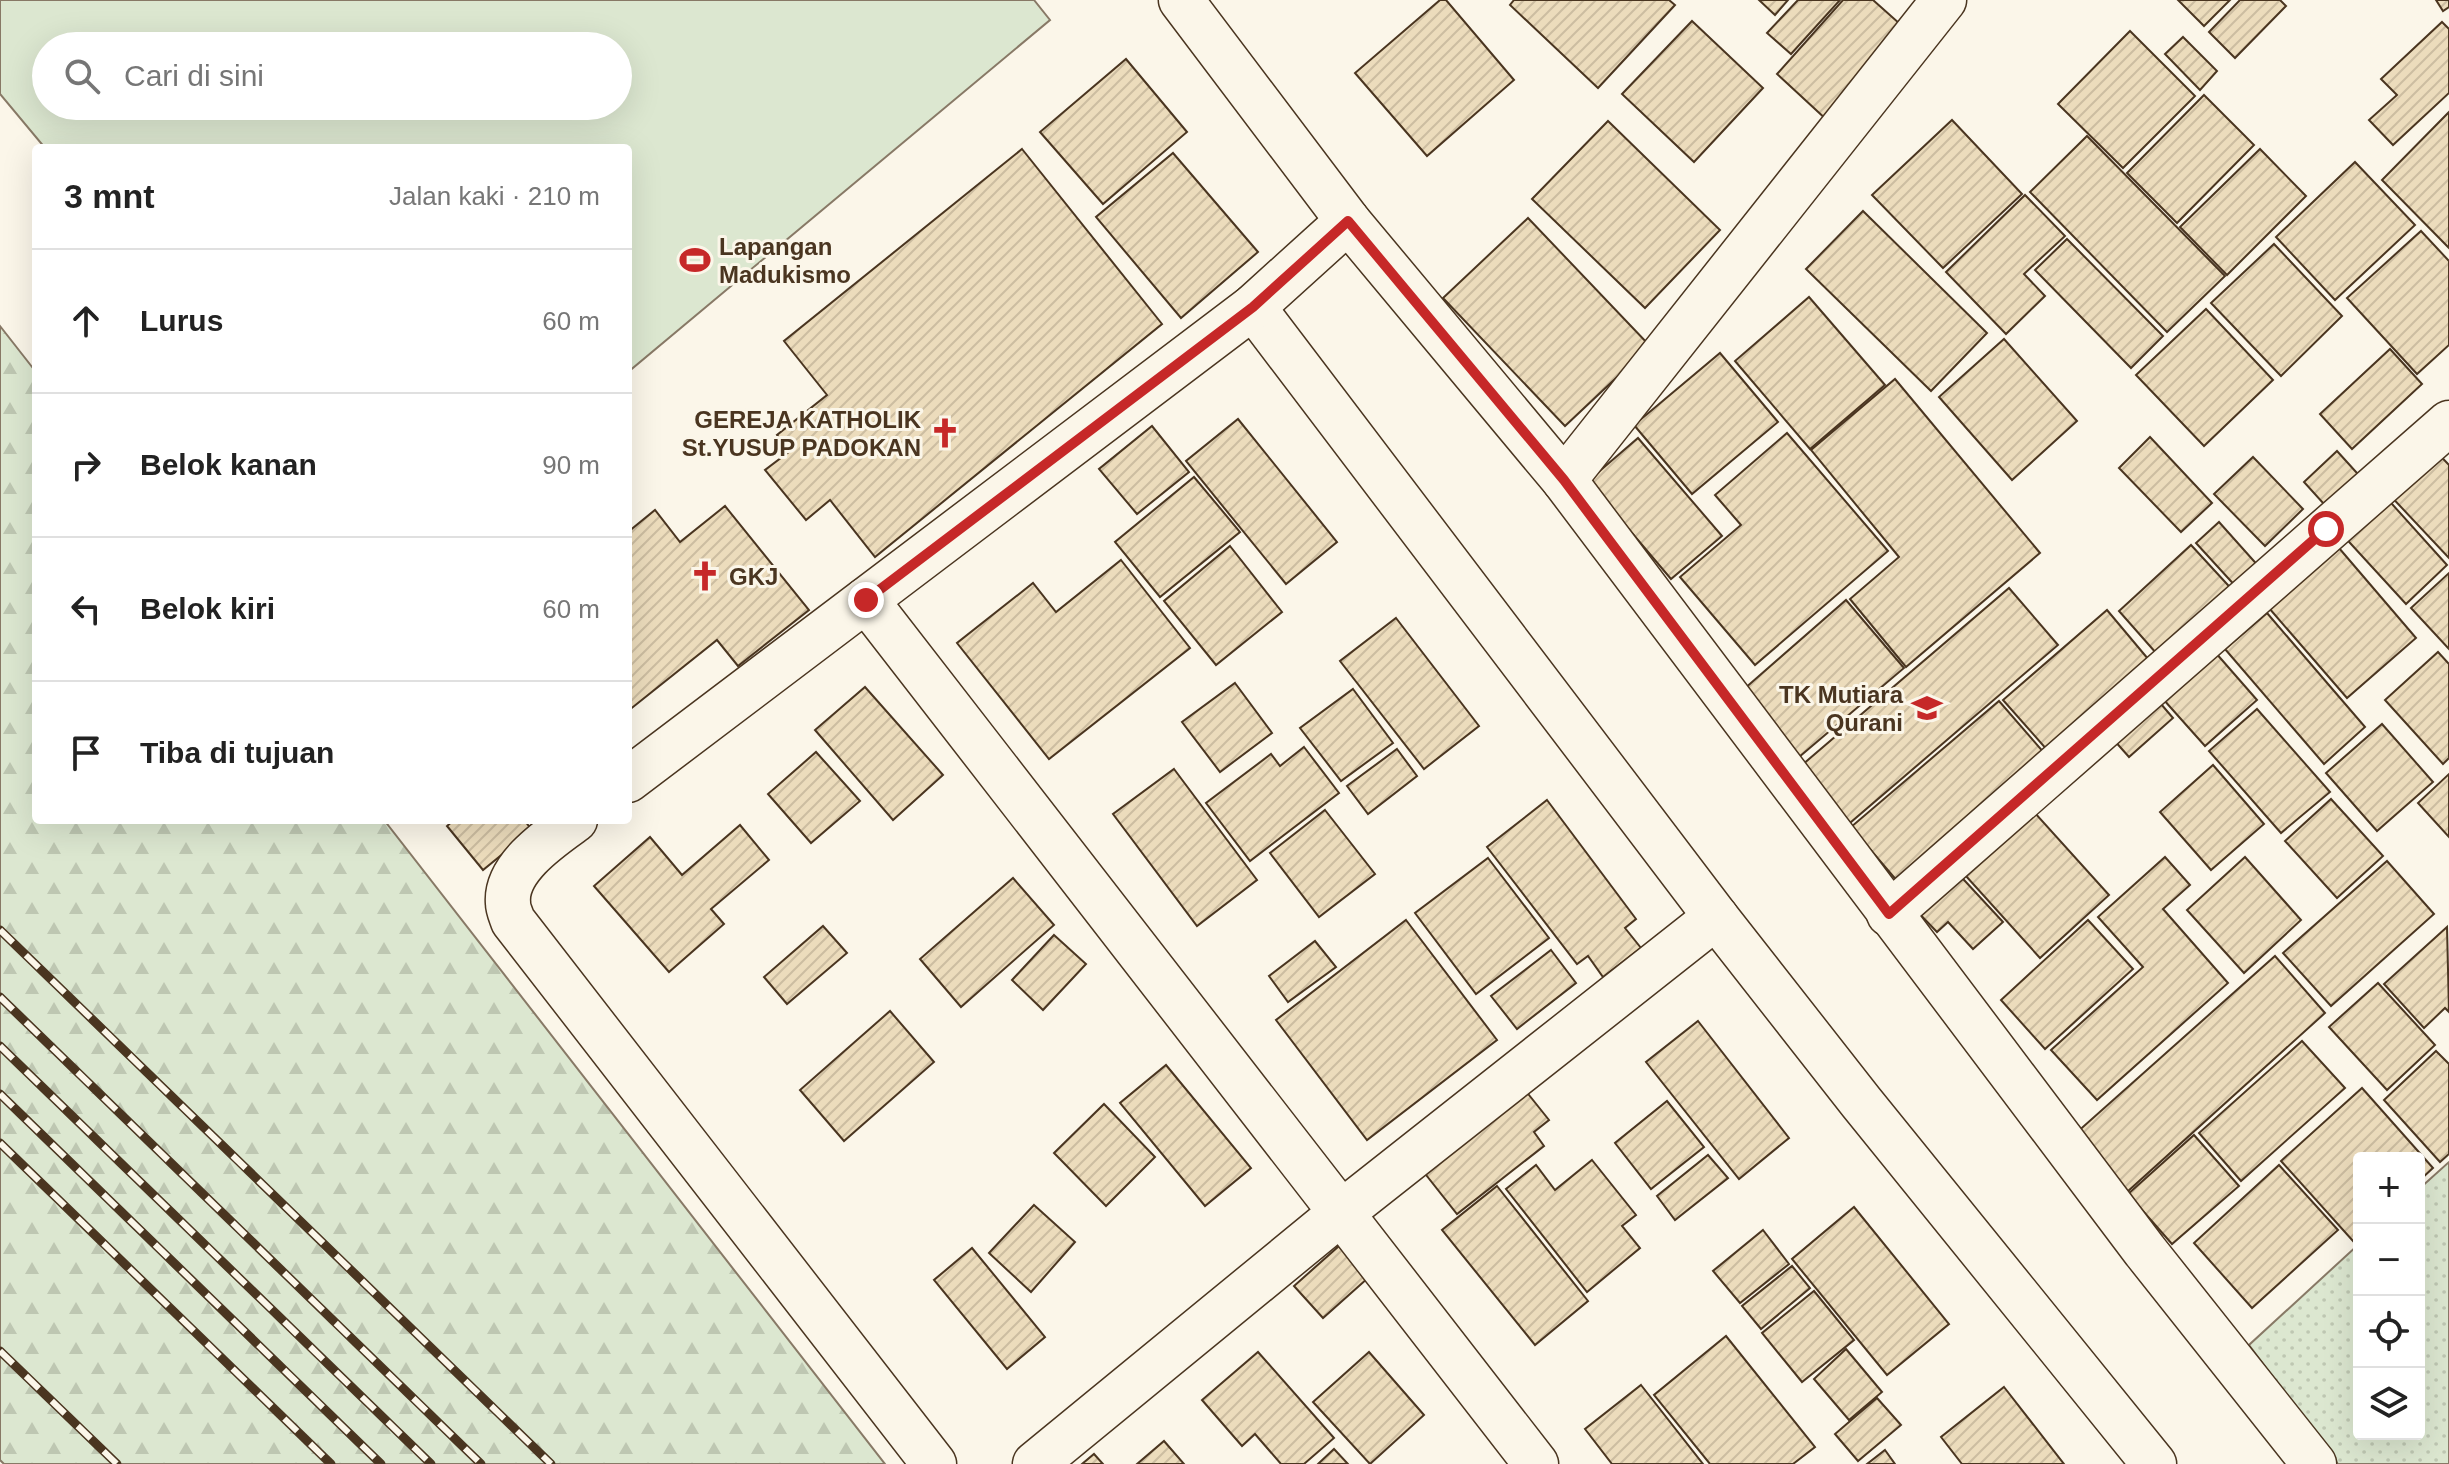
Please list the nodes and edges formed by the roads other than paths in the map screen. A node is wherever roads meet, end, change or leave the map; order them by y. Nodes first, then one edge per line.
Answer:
1 (1181, 0) edge
2 (1944, 0) edge
3 (1348, 221) junction
4 (1253, 307) junction
5 (2449, 423) edge
6 (1564, 480) junction
7 (866, 600) junction
8 (632, 777) edge
9 (570, 824) edge
10 (1889, 914) junction
11 (1716, 917) junction
12 (1341, 1213) junction
13 (934, 1464) edge
14 (1035, 1464) edge
15 (1536, 1464) edge
16 (2154, 1464) edge
17 (2314, 1464) edge

1 - 3 street
2 - 6 street
3 - 4 street
3 - 6 street
4 - 7 street
4 - 11 street
5 - 10 street
6 - 10 street
7 - 8 street
7 - 12 street
9 - 13 street
10 - 17 street
11 - 12 street
11 - 16 street
12 - 14 street
12 - 15 street

